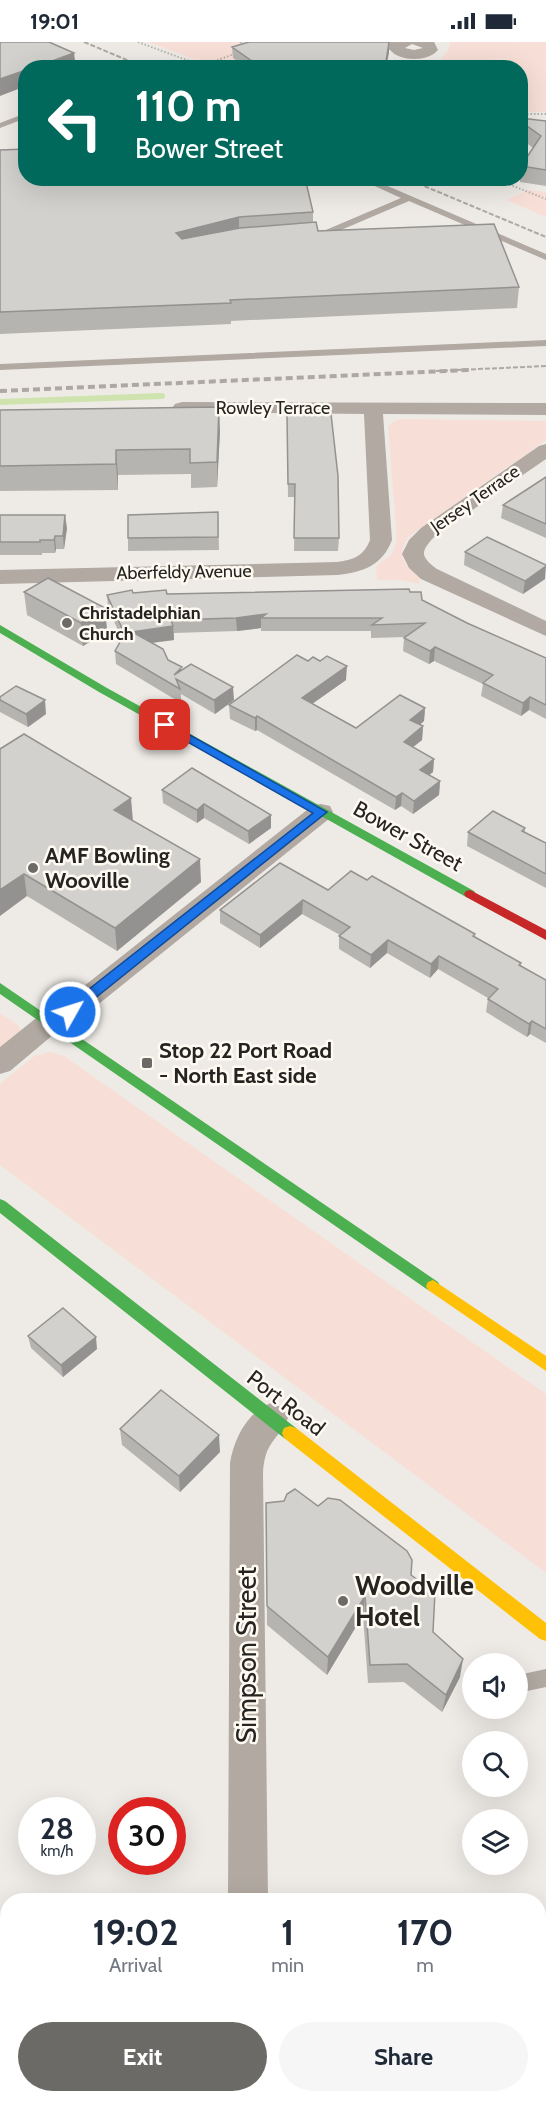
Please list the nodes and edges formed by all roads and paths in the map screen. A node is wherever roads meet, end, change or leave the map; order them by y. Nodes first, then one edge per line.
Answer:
1 (138, 42) edge
2 (242, 42) edge
3 (327, 42) edge
4 (408, 50) edge
5 (188, 60) edge
6 (219, 60) edge
7 (528, 114) edge
8 (546, 114) edge
9 (18, 118) edge
10 (0, 126) edge
11 (379, 186) edge
12 (513, 186) edge
13 (407, 199) junction
14 (546, 199) edge
15 (307, 240) edge
16 (546, 257) edge
17 (546, 343) edge
18 (0, 367) edge
19 (373, 408) junction
20 (164, 409) edge
21 (546, 410) edge
22 (546, 450) edge
23 (0, 577) edge
24 (0, 628) edge
25 (546, 628) edge
26 (321, 812) junction
27 (546, 936) edge
28 (0, 988) edge
29 (50, 1022) junction
30 (0, 1063) edge
31 (0, 1205) edge
32 (546, 1364) edge
33 (271, 1418) junction
34 (546, 1633) edge
35 (546, 1677) edge
36 (528, 1682) edge
37 (248, 1893) edge

1 - 5 path
2 - 6 path
3 - 4 street
7 - 8 path
9 - 10 lane
11 - 13 lane
12 - 14 path
13 - 15 lane
13 - 16 lane
17 - 18 lane
19 - 20 street, Rowley Terrace
19 - 21 street, Rowley Terrace
19 - 23 street, Aberfeldy Avenue
22 - 25 street, Jersey Terrace
24 - 26 main road, Bower Street
26 - 27 main road, Bower Street
26 - 29 street
28 - 29 main road
29 - 30 street
29 - 32 main road
31 - 33 main road, Port Road
33 - 34 main road, Port Road
33 - 37 street, Simpson Street
35 - 36 lane

